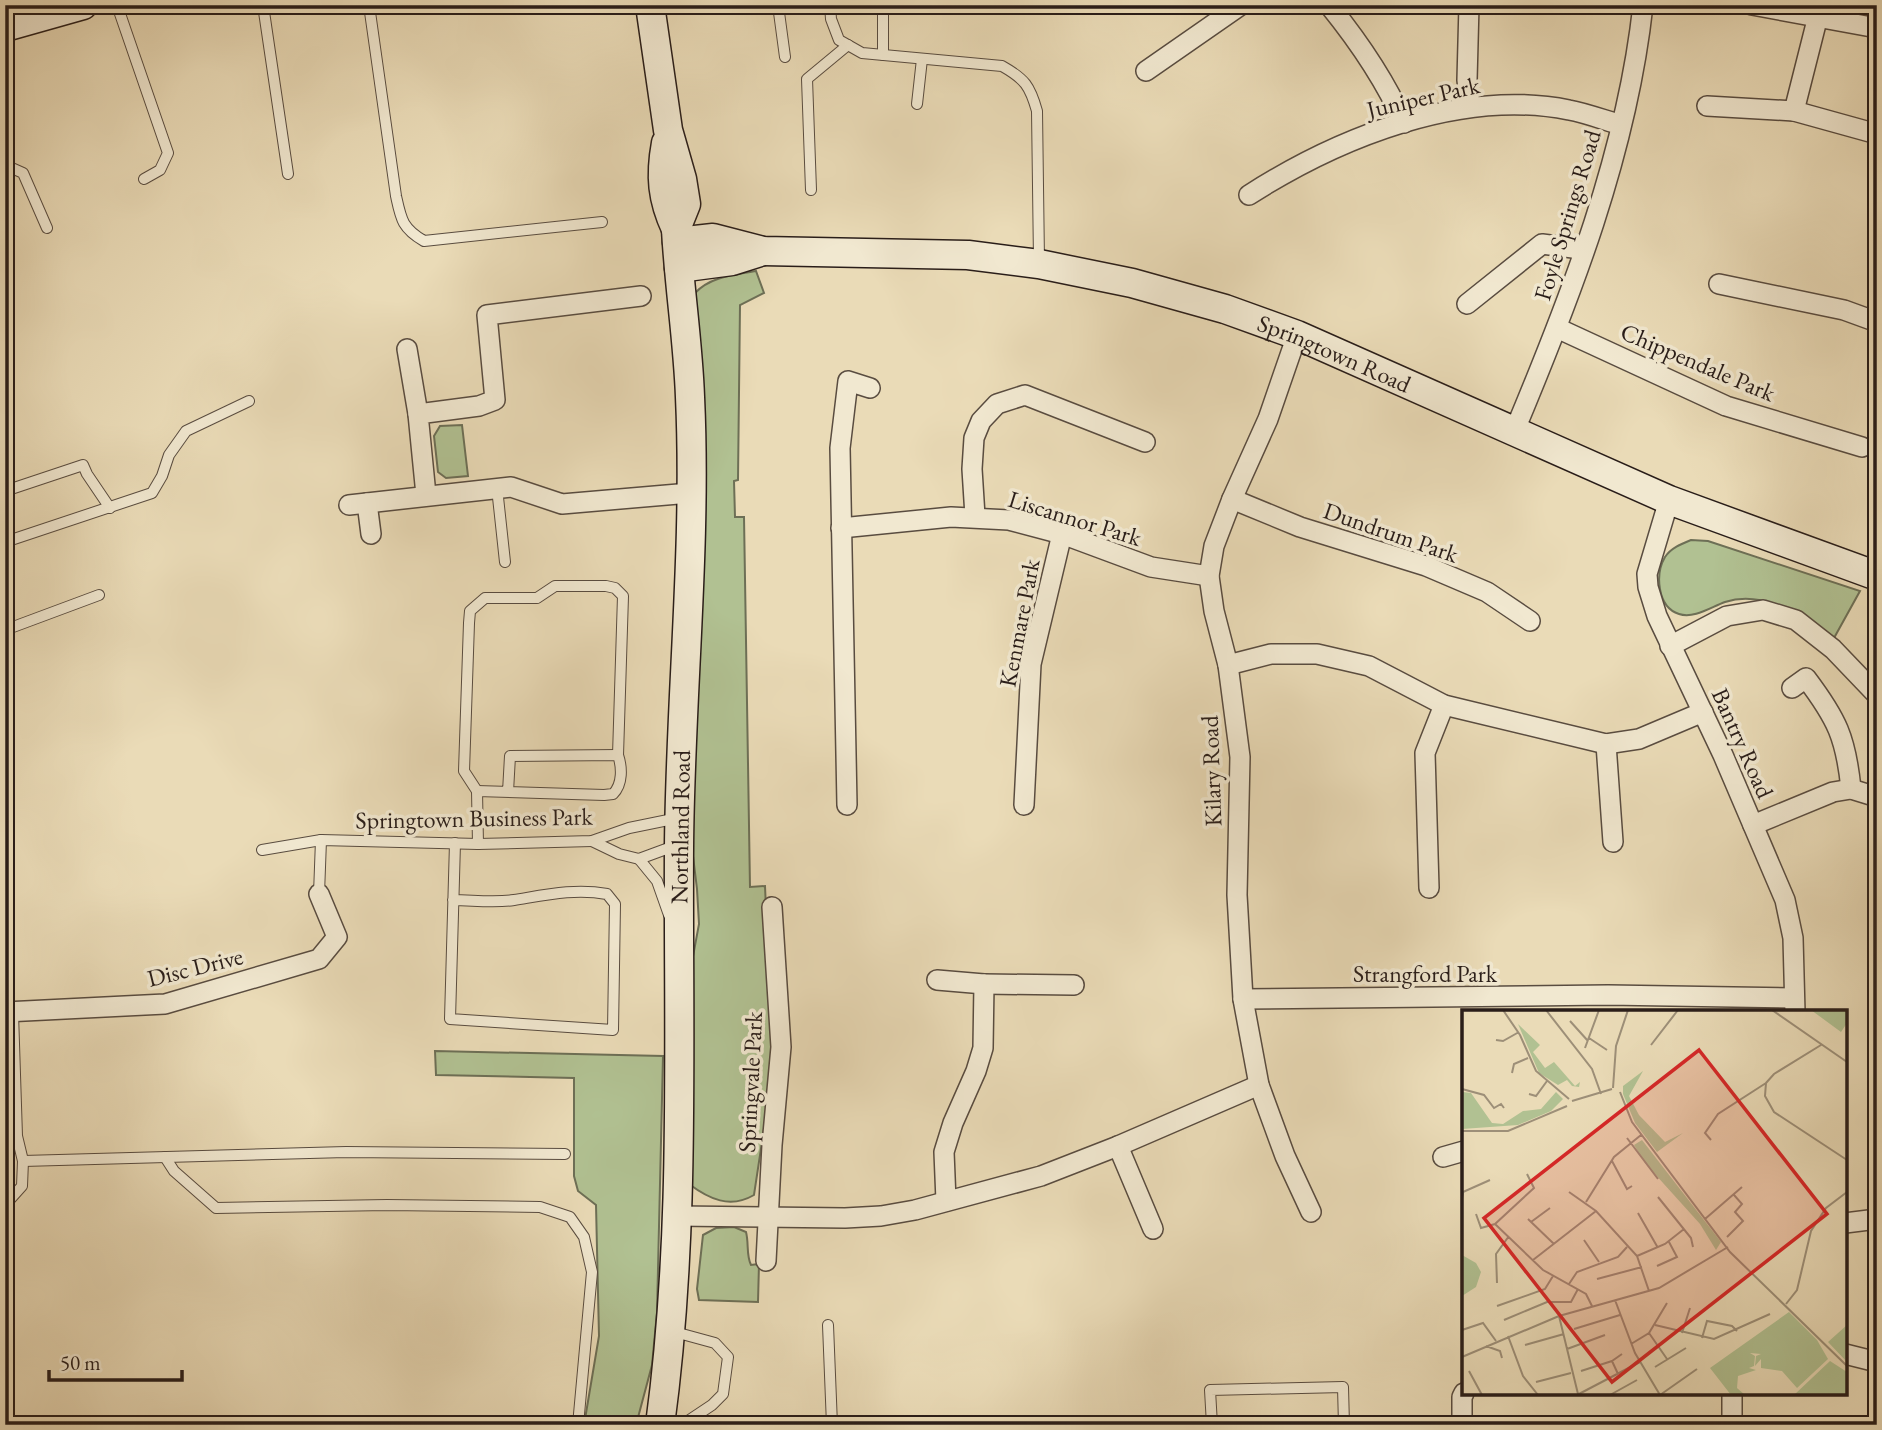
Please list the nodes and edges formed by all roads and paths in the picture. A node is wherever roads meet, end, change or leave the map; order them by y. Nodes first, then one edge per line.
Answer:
1 (83, 5) edge
2 (117, 5) edge
3 (263, 5) edge
4 (369, 5) edge
5 (650, 5) edge
6 (778, 5) edge
7 (830, 5) edge
8 (883, 5) edge
9 (1241, 5) edge
10 (1329, 5) edge
11 (1469, 5) edge
12 (1643, 5) edge
13 (1752, 5) edge
14 (1818, 16) junction
15 (5, 27) edge
16 (1877, 28) edge
17 (848, 45) junction
18 (884, 55) junction
19 (785, 57) dead end
20 (922, 59) junction
21 (1146, 71) dead end
22 (917, 104) dead end
23 (1470, 106) junction
24 (1707, 106) dead end
25 (1794, 111) junction
26 (1404, 123) junction
27 (1621, 125) junction
28 (1877, 134) edge
29 (5, 165) edge
30 (288, 174) dead end
31 (144, 179) dead end
32 (811, 190) dead end
33 (1249, 195) dead end
34 (602, 222) dead end
35 (47, 228) dead end
36 (677, 246) junction
37 (1583, 252) junction
38 (1040, 264) junction
39 (1719, 284) dead end
40 (641, 296) dead end
41 (1467, 304) dead end
42 (1877, 322) edge
43 (1557, 328) junction
44 (1297, 335) junction
45 (407, 349) dead end
46 (870, 388) dead end
47 (249, 401) dead end
48 (418, 414) junction
49 (1514, 432) junction
50 (1145, 442) dead end
51 (1863, 447) dead end
52 (497, 488) junction
53 (5, 491) edge
54 (690, 493) junction
55 (426, 495) junction
56 (1232, 499) junction
57 (1669, 500) junction
58 (110, 508) junction
59 (975, 516) junction
60 (841, 528) junction
61 (371, 534) dead end
62 (1062, 534) junction
63 (5, 542) edge
64 (505, 562) dead end
65 (1209, 576) junction
66 (1877, 576) edge
67 (99, 595) dead end
68 (1530, 621) dead end
69 (5, 629) edge
70 (1670, 646) junction
71 (1228, 665) junction
72 (1792, 688) dead end
73 (1877, 695) edge
74 (1444, 705) junction
75 (1703, 712) junction
76 (1606, 744) junction
77 (618, 755) junction
78 (1851, 789) junction
79 (477, 791) junction
80 (508, 792) junction
81 (1877, 797) edge
82 (847, 805) dead end
83 (1024, 805) dead end
84 (1753, 825) junction
85 (679, 831) junction
86 (321, 840) junction
87 (593, 841) junction
88 (1613, 842) dead end
89 (455, 843) junction
90 (478, 844) junction
91 (262, 850) dead end
92 (639, 859) junction
93 (1429, 887) dead end
94 (319, 894) joint
95 (453, 900) junction
96 (772, 907) dead end
97 (678, 942) junction
98 (937, 979) dead end
99 (984, 984) junction
100 (1074, 985) dead end
101 (1242, 999) junction
102 (1608, 1003) edge
103 (1795, 1005) edge
104 (9, 1012) edge
105 (1259, 1085) junction
106 (5, 1111) edge
107 (18, 1111) junction
108 (1462, 1143) edge
109 (1118, 1146) junction
110 (565, 1154) dead end
111 (165, 1157) junction
112 (1443, 1157) dead end
113 (23, 1161) junction
114 (946, 1200) junction
115 (5, 1205) edge
116 (1311, 1212) dead end
117 (676, 1216) junction
118 (1153, 1216) dead end
119 (767, 1217) junction
120 (1877, 1219) edge
121 (1847, 1223) edge
122 (766, 1261) dead end
123 (828, 1325) dead end
124 (670, 1331) junction
125 (1847, 1354) edge
126 (1877, 1362) edge
127 (1463, 1395) edge
128 (1732, 1395) edge
129 (578, 1425) edge
130 (660, 1425) edge
131 (682, 1425) edge
132 (832, 1425) edge
133 (1212, 1425) edge
134 (1344, 1425) edge
135 (1462, 1425) edge
136 (1732, 1425) edge

1 - 15 main road
2 - 31 lane
3 - 30 lane
4 - 34 lane
5 - 36 main road, Northland Road
6 - 19 lane
7 - 17 lane
8 - 18 lane
9 - 21 street
10 - 26 street
11 - 23 street
12 - 27 street, Foyle Springs Road
13 - 14 street
14 - 16 street
14 - 25 street
17 - 18 lane
17 - 32 lane
18 - 20 lane
20 - 22 lane
20 - 38 lane
23 - 26 street, Juniper Park
23 - 27 street, Juniper Park
24 - 25 street
25 - 28 street
26 - 33 street, Juniper Park
27 - 37 street, Foyle Springs Road
29 - 35 lane
36 - 38 main road, Springtown Road
36 - 54 main road, Northland Road
37 - 41 street
37 - 43 street, Foyle Springs Road
38 - 44 main road, Springtown Road
39 - 42 street
40 - 48 street
43 - 49 street, Foyle Springs Road
43 - 51 street, Chippendale Park
44 - 49 main road, Springtown Road
44 - 56 street, Kilary Road
45 - 48 street
46 - 60 street
47 - 58 lane
48 - 55 street
49 - 57 main road, Springtown Road
50 - 59 street
52 - 54 street
52 - 55 street
52 - 64 lane
53 - 58 lane
54 - 85 main road, Northland Road
55 - 61 street
56 - 65 street, Kilary Road
56 - 68 street, Dundrum Park
57 - 66 main road, Springtown Road
57 - 70 street, Bantry Road
58 - 63 lane
59 - 60 street, Liscannor Park
59 - 62 street, Liscannor Park
60 - 82 street
62 - 65 street, Liscannor Park
62 - 83 street, Kenmare Park
65 - 71 street, Kilary Road
67 - 69 lane
70 - 73 street
70 - 75 street, Bantry Road
71 - 74 street
71 - 101 street, Kilary Road
72 - 78 street
74 - 76 street
74 - 93 street
75 - 76 street
75 - 84 street, Bantry Road
76 - 88 street
77 - 79 lane
77 - 80 lane
77 - 80 lane
78 - 81 street
78 - 84 street
79 - 80 lane
79 - 90 lane
84 - 103 street, Bantry Road
85 - 87 lane, Springtown Business Park
85 - 92 lane
85 - 97 main road, Northland Road
86 - 89 lane, Springtown Business Park
86 - 91 lane
86 - 94 lane, Springtown Business Park
87 - 90 lane, Springtown Business Park
87 - 92 lane
89 - 90 lane, Springtown Business Park
89 - 95 lane
92 - 97 lane
94 - 104 street, Disc Drive
95 - 95 lane
96 - 119 street, Springvale Park
97 - 117 main road, Northland Road
98 - 99 street
99 - 100 street
99 - 114 street
101 - 102 street, Strangford Park
101 - 105 street, Kilary Road
102 - 103 street, Strangford Park
104 - 107 lane
105 - 109 street
105 - 116 street, Kilary Road
106 - 107 lane
107 - 113 lane
108 - 112 street
109 - 114 street
109 - 118 street
110 - 111 lane
111 - 113 lane
111 - 129 lane
113 - 115 lane
114 - 119 street
117 - 119 street
117 - 124 main road, Northland Road
119 - 122 street, Springvale Park
120 - 121 street
123 - 132 lane
124 - 130 main road, Northland Road
124 - 131 lane
125 - 126 street
127 - 135 street
128 - 136 street
133 - 134 lane

